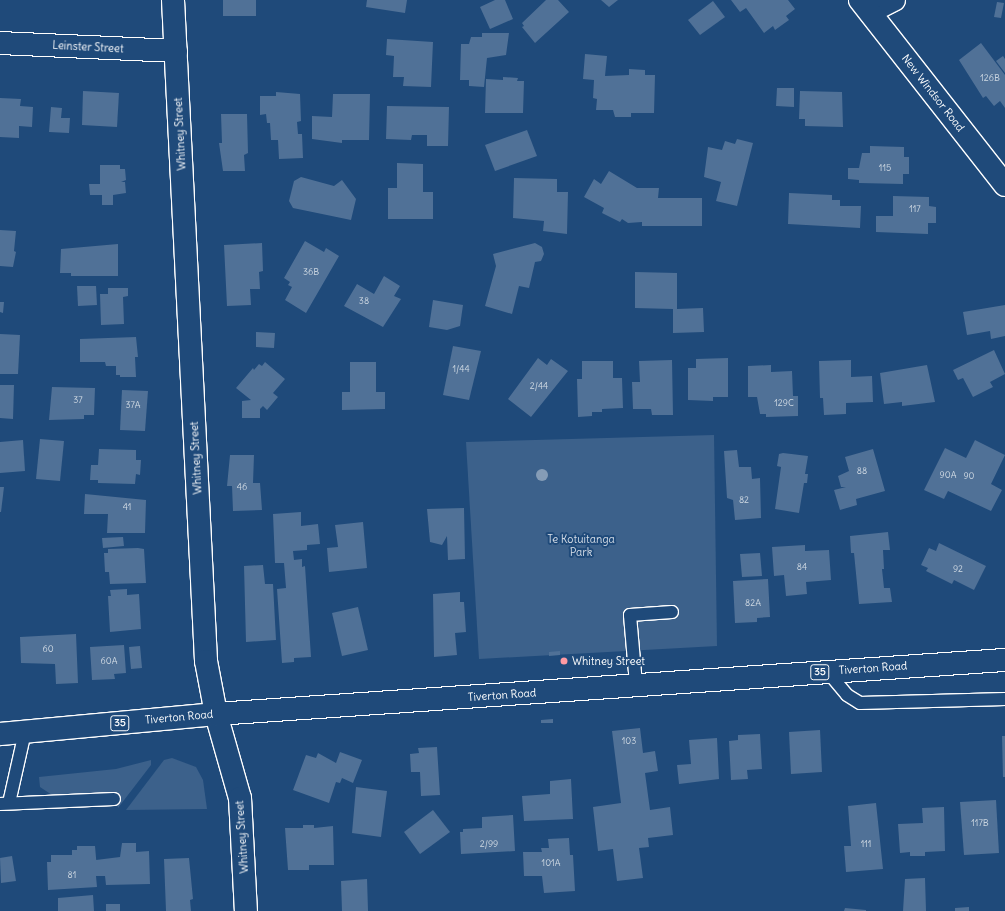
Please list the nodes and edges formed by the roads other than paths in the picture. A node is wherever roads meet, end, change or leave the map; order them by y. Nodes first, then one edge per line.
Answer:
1 (173, 0) edge
2 (894, 0) edge
3 (865, 6) edge
4 (0, 43) edge
5 (176, 51) junction
6 (1005, 185) edge
7 (672, 612) dead end
8 (1005, 660) edge
9 (827, 671) junction
10 (636, 684) junction
11 (1005, 699) edge
12 (216, 714) junction
13 (25, 732) junction
14 (0, 734) edge
15 (114, 799) dead end
16 (5, 803) edge
17 (246, 911) edge

1 - 5 main road, Whitney Street
2 - 3 main road
3 - 6 main road, New Windsor Road
4 - 5 main road, Leinster Street
5 - 12 main road, Whitney Street
7 - 10 lane
8 - 9 main road, Tiverton Road / 35
9 - 10 main road, Tiverton Road / 35
9 - 11 lane
10 - 12 main road, Tiverton Road / 35
12 - 13 main road, Tiverton Road / 35
12 - 17 main road, Whitney Street
13 - 14 main road, Tiverton Road / 35
13 - 16 lane
15 - 16 lane

